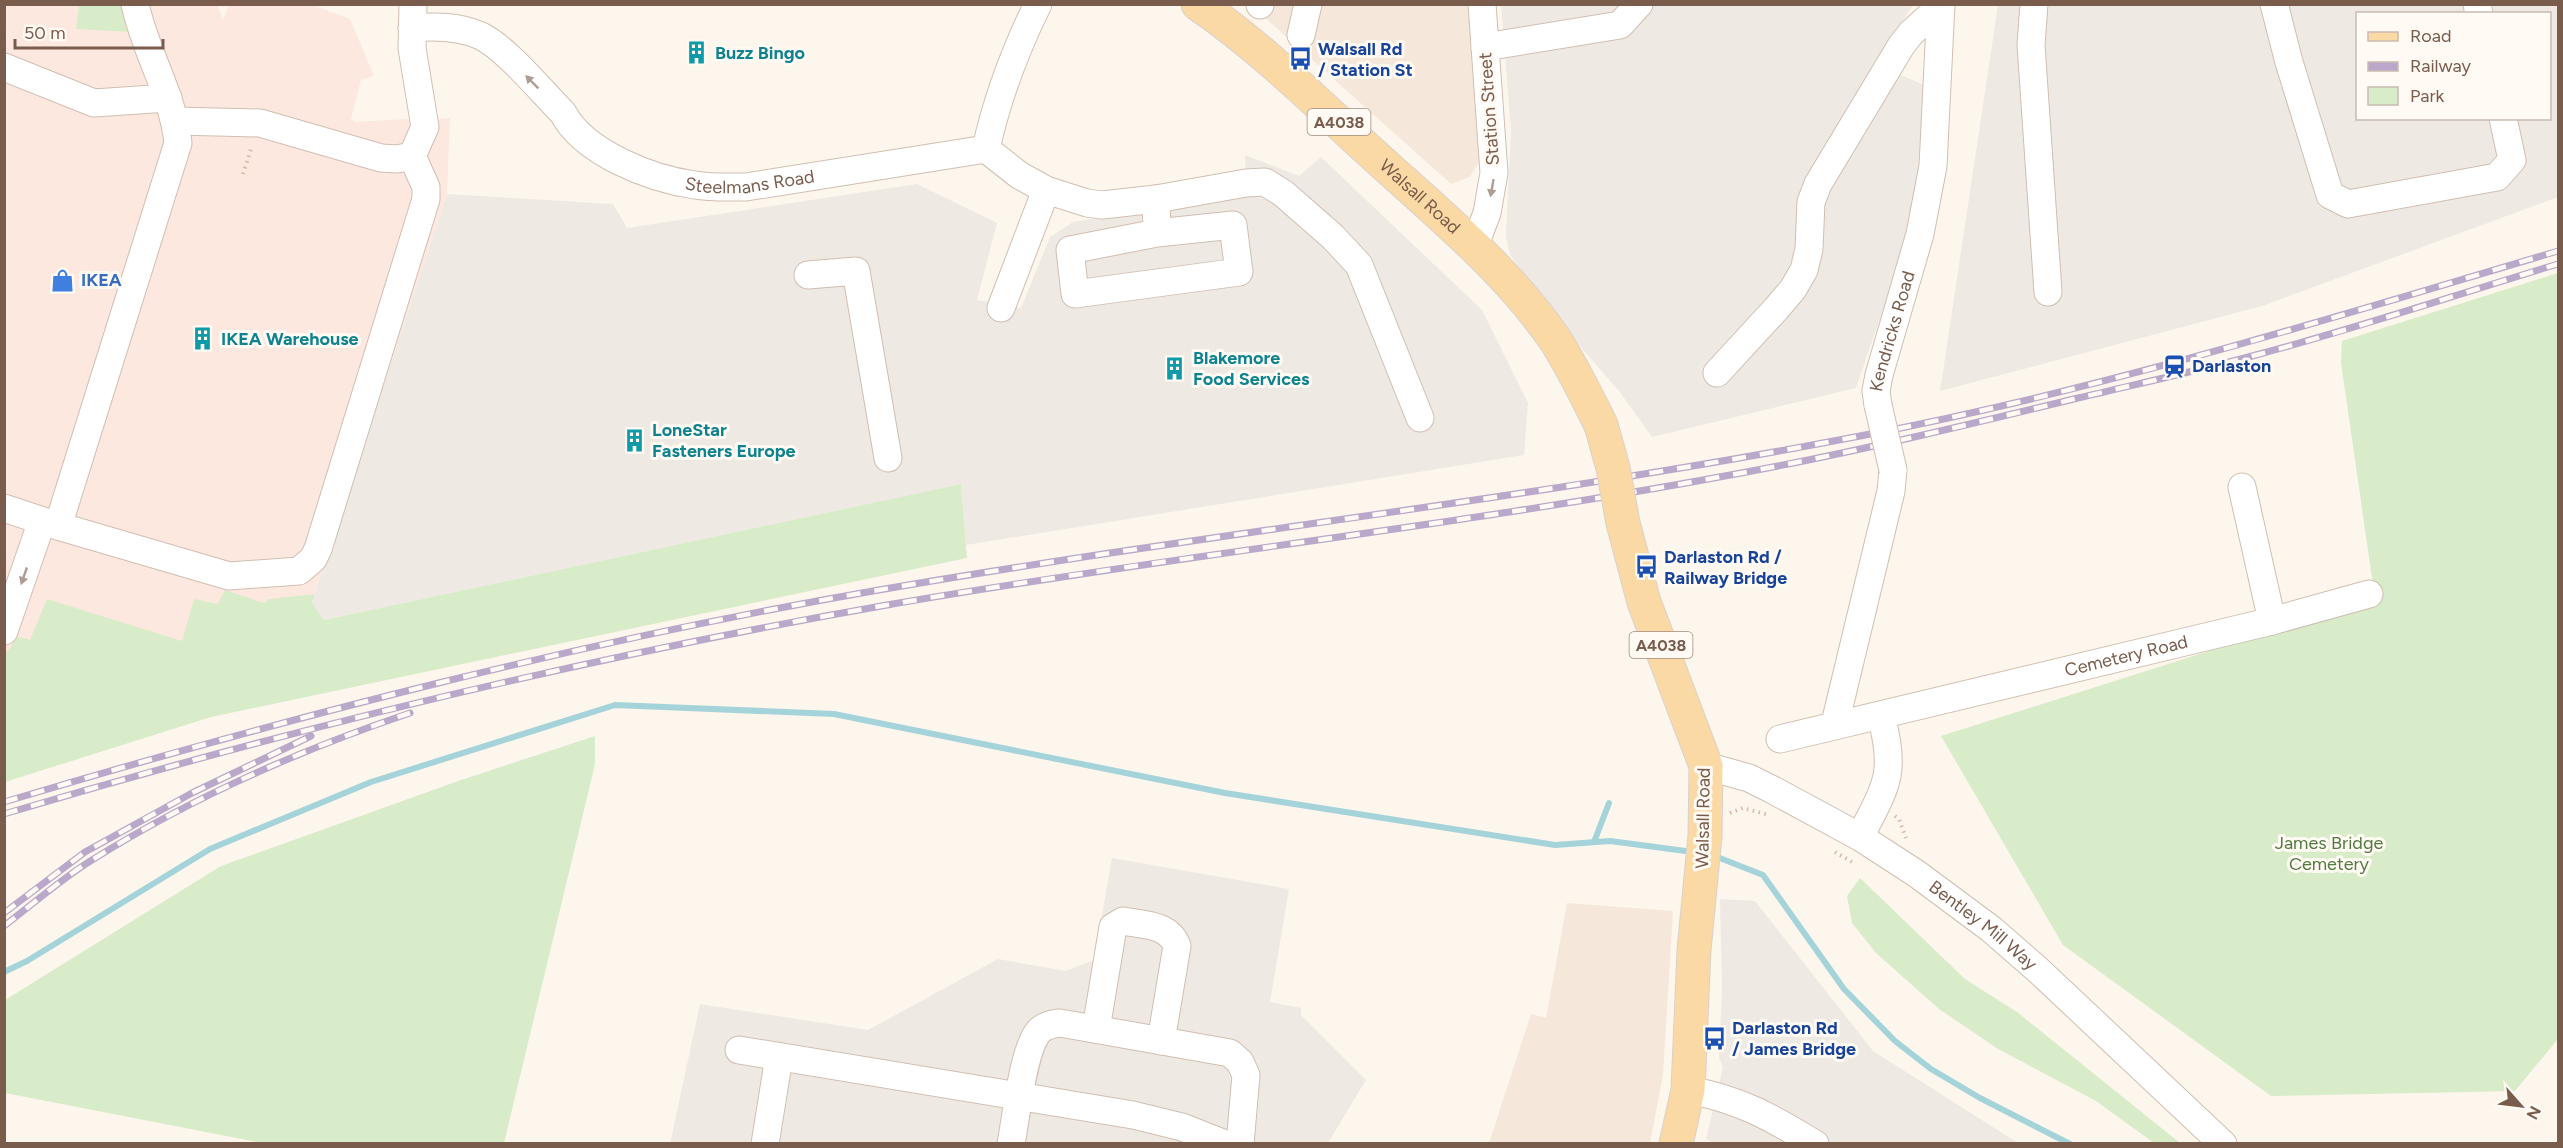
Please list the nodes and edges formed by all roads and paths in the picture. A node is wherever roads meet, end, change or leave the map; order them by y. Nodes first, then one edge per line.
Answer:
1 (135, 4) edge
2 (1038, 4) edge
3 (1198, 4) edge
4 (1308, 4) edge
5 (1482, 4) edge
6 (1639, 4) edge
7 (2034, 4) edge
8 (2274, 4) edge
9 (1941, 5) edge
10 (412, 16) edge
11 (1301, 35) dead end
12 (1485, 47) junction
13 (4, 67) edge
14 (172, 110) junction
15 (2503, 120) edge
16 (986, 149) junction
17 (412, 156) junction
18 (246, 164) dead end
19 (243, 174) dead end
20 (1046, 190) junction
21 (1156, 199) junction
22 (1157, 233) junction
23 (1474, 247) junction
24 (808, 275) dead end
25 (2048, 292) dead end
26 (1001, 308) dead end
27 (1717, 373) dead end
28 (1420, 418) dead end
29 (888, 458) dead end
30 (2242, 487) dead end
31 (4, 508) edge
32 (50, 524) junction
33 (2369, 594) dead end
34 (2272, 621) junction
35 (4, 631) edge
36 (1881, 716) junction
37 (1837, 725) junction
38 (1780, 739) dead end
39 (1706, 766) junction
40 (1779, 821) dead end
41 (1715, 829) junction
42 (1860, 837) junction
43 (1828, 848) dead end
44 (1857, 865) dead end
45 (1096, 1029) junction
46 (1161, 1041) junction
47 (739, 1050) dead end
48 (779, 1057) junction
49 (1688, 1090) junction
50 (1019, 1097) junction
51 (1678, 1134) edge
52 (765, 1143) edge
53 (1011, 1143) edge
54 (1225, 1143) edge
55 (1240, 1143) edge
56 (1815, 1143) edge
57 (2223, 1143) edge

1 - 14 street
2 - 16 street
3 - 23 main road, Walsall Road / A4038
4 - 11 street
5 - 12 street, Station Street
6 - 12 street
7 - 25 street
8 - 15 street
9 - 27 street
9 - 37 street, Kendricks Road, bridge
16 -> 10 street, Steelmans Road
10 - 17 street
12 -> 23 street, Station Street
13 - 14 street
14 - 17 street
14 - 32 street
16 - 20 street
17 - 32 street
18 - 19 path
20 - 21 street
20 - 26 street
21 - 22 street
21 - 28 street
22 - 22 street
23 - 39 main road, Walsall Road / A4038, bridge
24 - 29 street
30 - 34 street
31 - 32 street
32 -> 35 street
33 - 34 street, Cemetery Road
34 - 36 street, Cemetery Road
36 - 37 street, Cemetery Road
36 - 42 street
37 - 38 street, Cemetery Road
39 - 41 main road, Walsall Road / A4038
39 - 42 street, Bentley Mill Way
40 - 41 path
41 - 49 main road, Walsall Road / A4038
42 - 57 street, Bentley Mill Way
43 - 44 path
45 - 46 street
45 - 46 street
45 - 50 street
46 - 55 street
47 - 48 street
48 - 50 street
48 - 52 street
49 - 51 main road, Walsall Road / A4038
49 - 56 street
50 - 53 street
50 - 54 street

